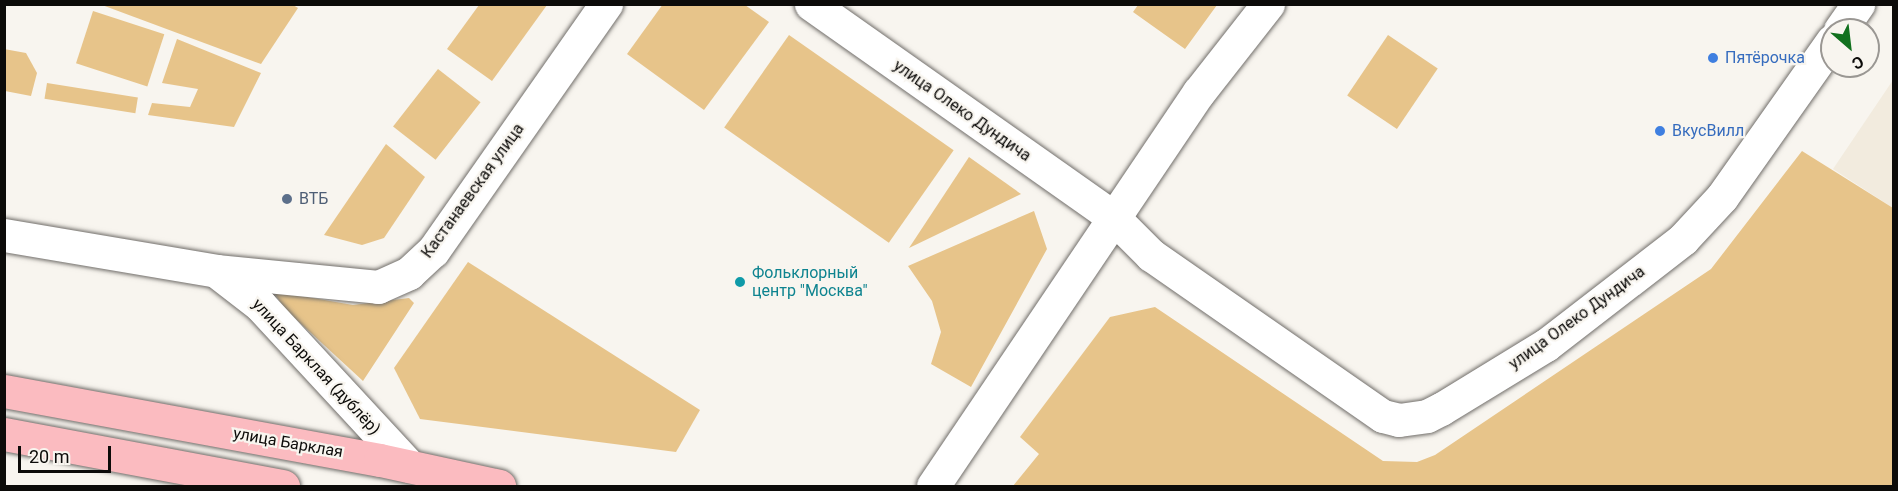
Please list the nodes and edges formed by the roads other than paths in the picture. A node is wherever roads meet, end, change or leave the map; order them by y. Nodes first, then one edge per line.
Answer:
1 (606, 4) edge
2 (811, 4) edge
3 (1268, 4) edge
4 (1858, 4) edge
5 (1848, 18) edge
6 (1820, 58) edge
7 (1113, 217) junction
8 (4, 235) edge
9 (216, 271) junction
10 (4, 391) edge
11 (4, 434) edge
12 (409, 466) junction
13 (283, 486) edge
14 (499, 486) edge
15 (933, 486) edge

1 - 9 street, Кастанаевская улица
2 - 7 street, улица Олеко Дундича
3 - 7 street
4 - 5 street
6 - 7 street, улица Олеко Дундича
7 - 15 street
8 - 9 street, улица Барклая (дублёр)
9 - 12 street, улица Барклая (дублёр)
10 - 12 main road, улица Барклая
11 - 13 main road
12 - 14 main road, улица Барклая

